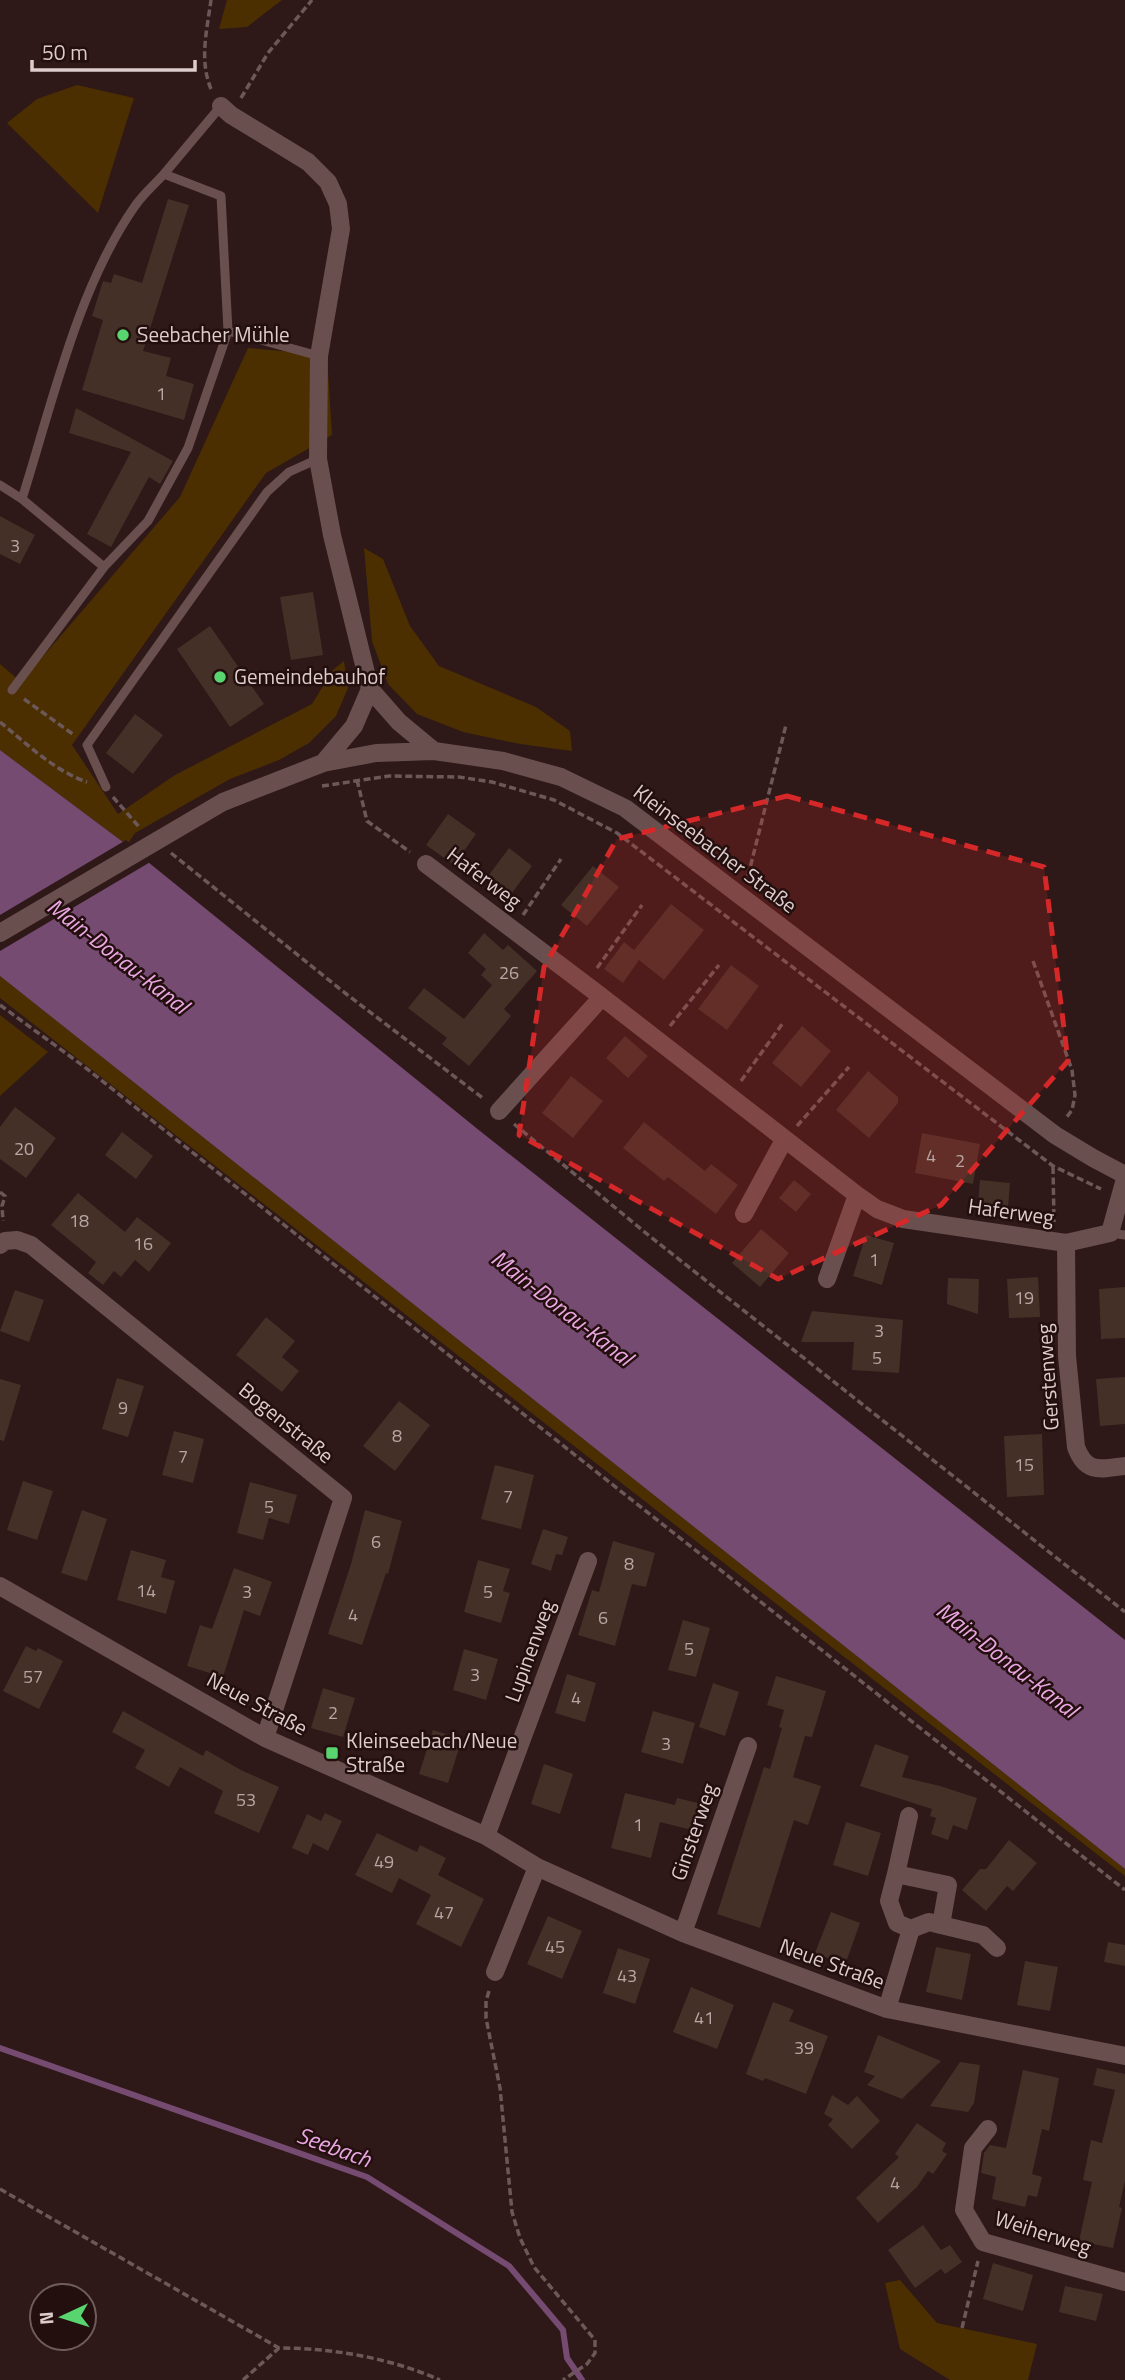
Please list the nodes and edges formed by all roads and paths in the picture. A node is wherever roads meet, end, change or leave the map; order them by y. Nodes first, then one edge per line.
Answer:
1 (211, 0) edge
2 (312, 0) edge
3 (226, 110) junction
4 (164, 174) junction
5 (228, 331) junction
6 (319, 356) junction
7 (318, 459) junction
8 (0, 485) edge
9 (22, 499) junction
10 (104, 567) junction
11 (370, 689) junction
12 (12, 690) joint
13 (0, 722) edge
14 (786, 725) dead end
15 (87, 745) junction
16 (434, 751) junction
17 (323, 763) junction
18 (357, 780) junction
19 (106, 787) joint
20 (320, 787) dead end
21 (752, 855) dead end
22 (561, 859) dead end
23 (426, 864) joint
24 (214, 887) dead end
25 (642, 905) dead end
26 (513, 929) junction
27 (0, 933) edge
28 (1033, 961) dead end
29 (719, 965) dead end
30 (586, 985) junction
31 (602, 997) junction
32 (0, 1005) edge
33 (783, 1023) dead end
34 (659, 1041) junction
35 (849, 1067) dead end
36 (730, 1096) junction
37 (499, 1111) junction
38 (1055, 1135) junction
39 (784, 1140) junction
40 (1053, 1166) junction
41 (1123, 1183) edge
42 (0, 1192) edge
43 (856, 1195) junction
44 (2, 1206) dead end
45 (744, 1214) dead end
46 (1117, 1234) edge
47 (1060, 1242) junction
48 (0, 1245) edge
49 (827, 1279) dead end
50 (1125, 1466) edge
51 (588, 1561) dead end
52 (0, 1586) edge
53 (1125, 1612) edge
54 (265, 1738) junction
55 (748, 1746) dead end
56 (909, 1816) dead end
57 (486, 1836) junction
58 (537, 1867) junction
59 (896, 1874) junction
60 (1125, 1890) edge
61 (941, 1926) junction
62 (911, 1928) junction
63 (683, 1933) junction
64 (997, 1948) dead end
65 (495, 1972) joint
66 (887, 2009) junction
67 (1125, 2056) edge
68 (988, 2129) dead end
69 (0, 2189) edge
70 (983, 2242) junction
71 (1125, 2282) edge
72 (962, 2329) dead end
73 (279, 2348) junction
74 (243, 2380) edge
75 (440, 2380) edge
76 (563, 2380) edge

1 - 3 path
2 - 3 path
3 - 4 lane
3 - 6 street
4 - 5 lane
4 - 9 lane
5 - 6 lane
5 - 10 lane
6 - 7 street
7 - 11 street
7 - 15 lane
8 - 9 lane
9 - 10 lane
10 - 12 lane
11 - 16 street
11 - 17 street
12 - 15 path
13 - 19 path
14 - 21 path
15 - 19 lane
16 - 17 street, Kleinseebacher Straße
16 - 38 street, Kleinseebacher Straße
17 - 27 street, Kleinseebacher Straße
18 - 20 path
18 - 23 path
18 - 40 path
22 - 26 path, Haferweg
23 - 26 street, Haferweg
24 - 37 path
25 - 30 path
26 - 30 street, Haferweg
28 - 38 path
29 - 34 path
30 - 31 street, Haferweg
31 - 34 street, Haferweg
31 - 37 street
32 - 60 path
33 - 36 path
34 - 36 street, Haferweg
35 - 39 path
36 - 39 street, Haferweg
37 - 53 path
38 - 41 street, Kleinseebacher Straße
39 - 43 street, Haferweg
39 - 45 street
40 - 41 path
40 - 47 path
41 - 46 street, Haferweg
42 - 44 path
43 - 47 street, Haferweg
43 - 49 street
46 - 47 street, Haferweg
47 - 50 street, Gerstenweg
48 - 54 street, Bogenstraße
51 - 57 street, Lupinenweg
52 - 54 street, Neue Straße
54 - 57 street, Neue Straße
55 - 63 street, Ginsterweg
56 - 59 street
57 - 58 street, Neue Straße
58 - 63 street, Neue Straße
58 - 65 street
59 - 61 street
59 - 62 street
61 - 62 street
61 - 64 street
62 - 66 street
63 - 66 street, Neue Straße
65 - 76 path
66 - 67 street, Neue Straße
68 - 70 street, Weiherweg
69 - 73 path
70 - 71 street, Weiherweg
70 - 72 path
73 - 74 path
73 - 75 path

